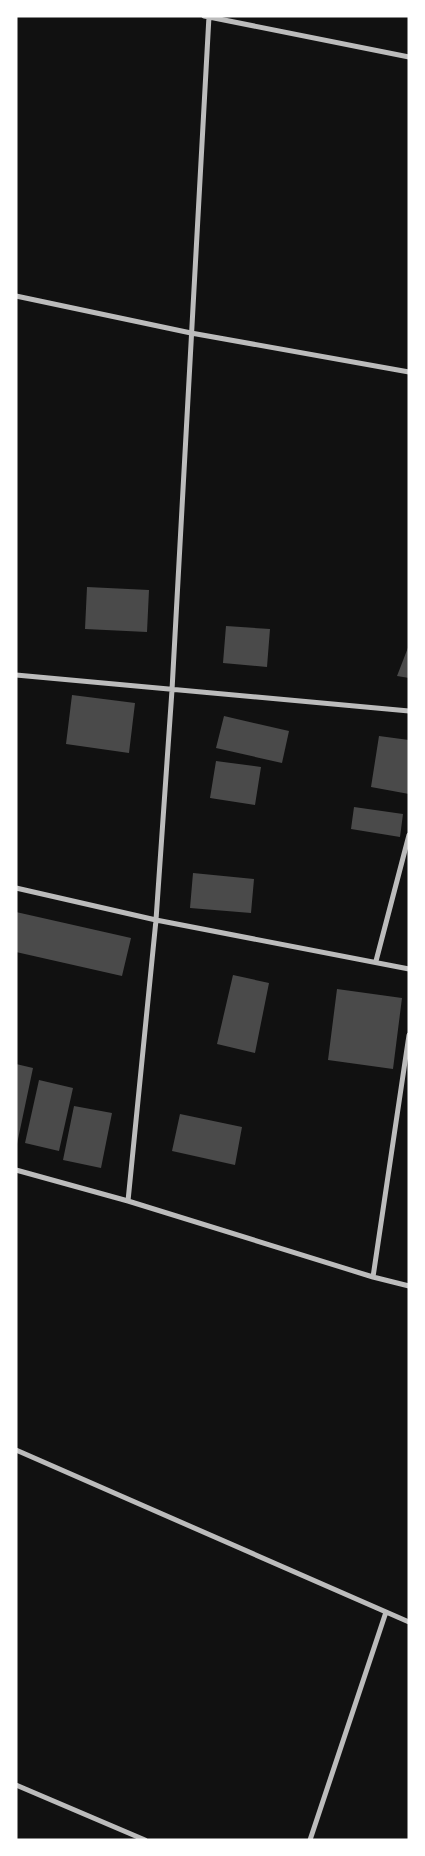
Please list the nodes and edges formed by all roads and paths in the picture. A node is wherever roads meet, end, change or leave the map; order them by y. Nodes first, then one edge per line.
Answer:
1 (207, 17) edge
2 (409, 57) edge
3 (16, 296) edge
4 (191, 333) junction
5 (409, 372) edge
6 (16, 674) edge
7 (172, 690) junction
8 (409, 711) edge
9 (409, 836) edge
10 (16, 888) edge
11 (156, 920) junction
12 (376, 961) junction
13 (409, 969) edge
14 (409, 1035) edge
15 (16, 1170) edge
16 (128, 1201) junction
17 (373, 1278) junction
18 (409, 1286) edge
19 (16, 1450) edge
20 (386, 1612) junction
21 (409, 1622) edge
22 (16, 1785) edge
23 (145, 1840) edge
24 (310, 1840) edge

1 - 2 street
1 - 4 street
3 - 4 street
4 - 5 street
4 - 7 street
6 - 7 street
7 - 8 street
7 - 11 street
9 - 12 street
10 - 11 street
11 - 12 street
11 - 16 street
12 - 13 street
14 - 17 street
15 - 16 street
16 - 17 street
17 - 18 street
19 - 20 street
20 - 21 street
20 - 24 street
22 - 23 street

